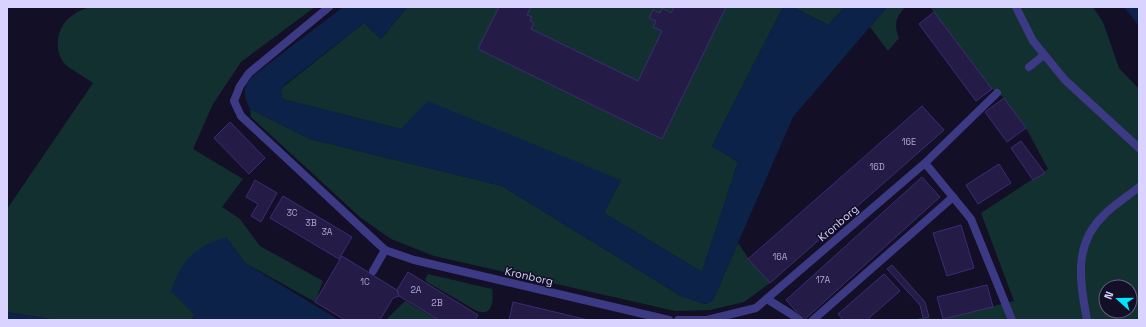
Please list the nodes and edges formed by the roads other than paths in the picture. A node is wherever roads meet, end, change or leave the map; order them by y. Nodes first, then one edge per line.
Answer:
1 (330, 7) edge
2 (1016, 7) edge
3 (1044, 55) junction
4 (1029, 67) dead end
5 (997, 94) dead end
6 (1139, 148) edge
7 (924, 163) junction
8 (1139, 188) edge
9 (953, 197) junction
10 (385, 250) junction
11 (373, 271) dead end
12 (767, 299) junction
13 (669, 320) edge
14 (678, 320) edge
15 (799, 320) edge
16 (813, 320) edge
17 (1012, 320) edge
18 (1087, 320) edge

1 - 10 lane
2 - 3 lane
3 - 4 lane
3 - 6 lane
5 - 7 lane, Kronborg
7 - 9 lane
7 - 12 lane, Kronborg
8 - 18 lane
9 - 16 lane
9 - 17 lane
10 - 11 lane
10 - 13 lane, Kronborg
12 - 14 lane, Kronborg
12 - 15 lane

